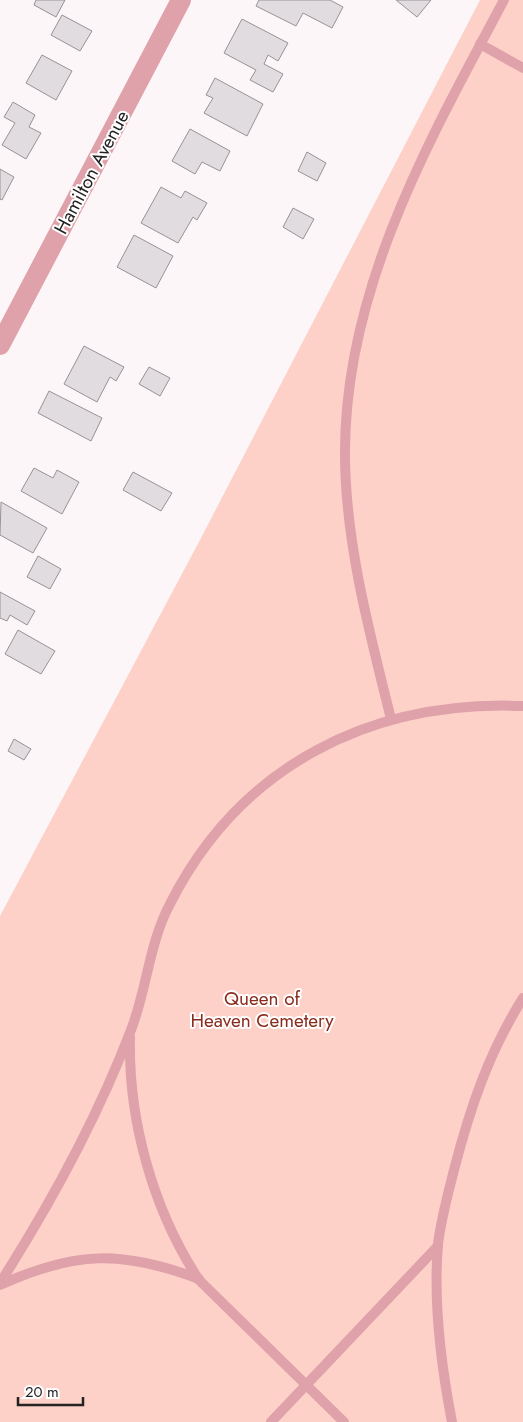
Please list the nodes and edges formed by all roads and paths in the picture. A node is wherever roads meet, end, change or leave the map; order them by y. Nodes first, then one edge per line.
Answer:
1 (182, 0) edge
2 (504, 0) edge
3 (480, 44) junction
4 (523, 68) edge
5 (0, 345) edge
6 (523, 706) edge
7 (391, 719) junction
8 (523, 998) edge
9 (130, 1032) junction
10 (438, 1246) junction
11 (199, 1280) junction
12 (0, 1284) edge
13 (305, 1386) junction
14 (271, 1422) edge
15 (344, 1422) edge
16 (452, 1422) edge

1 - 5 street, Hamilton Avenue
2 - 3 lane
3 - 4 lane
3 - 7 lane
6 - 7 lane
7 - 9 lane
8 - 10 lane
9 - 11 lane
9 - 12 lane
10 - 13 lane
10 - 16 lane
11 - 12 lane
11 - 13 lane
13 - 14 lane
13 - 15 lane

